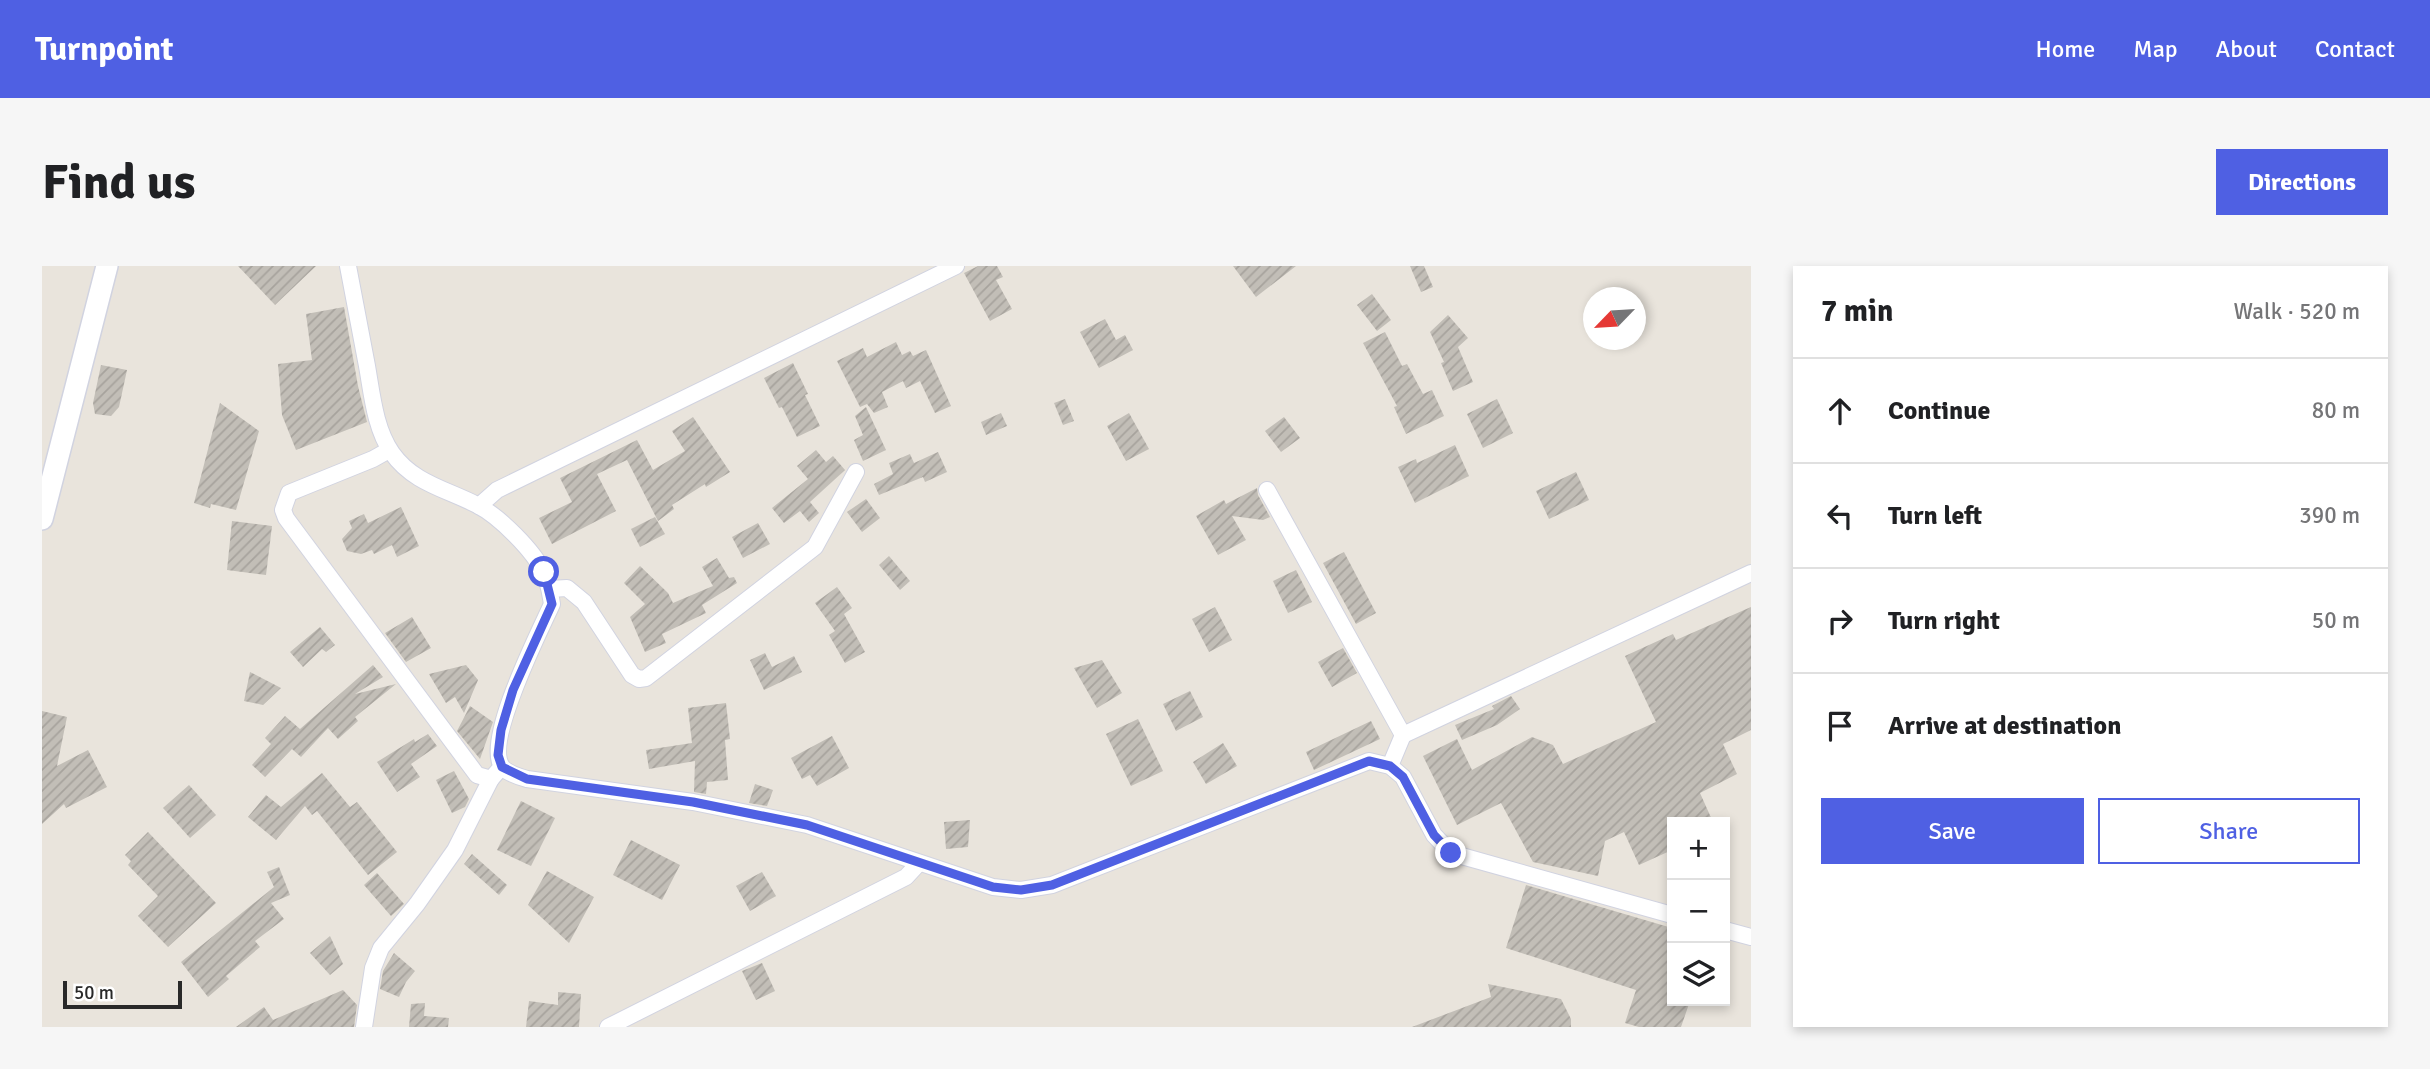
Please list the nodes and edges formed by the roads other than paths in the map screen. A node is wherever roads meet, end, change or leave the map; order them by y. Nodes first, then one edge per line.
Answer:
1 (107, 266) edge
2 (348, 266) edge
3 (956, 266) edge
4 (390, 450) junction
5 (856, 472) dead end
6 (1267, 491) dead end
7 (479, 506) junction
8 (42, 519) edge
9 (1751, 573) edge
10 (550, 589) junction
11 (1403, 735) junction
12 (1390, 766) junction
13 (496, 773) junction
14 (919, 863) junction
15 (1667, 914) edge
16 (1730, 931) edge
17 (1751, 937) edge
18 (364, 1027) edge
19 (608, 1027) edge

1 - 8 main road
2 - 4 street
3 - 7 street
4 - 7 street
4 - 13 street
5 - 10 street
6 - 11 street
7 - 10 street
9 - 11 street
10 - 13 street
11 - 12 street
12 - 14 street
12 - 15 street
13 - 14 street
13 - 18 street
14 - 19 street
16 - 17 street

